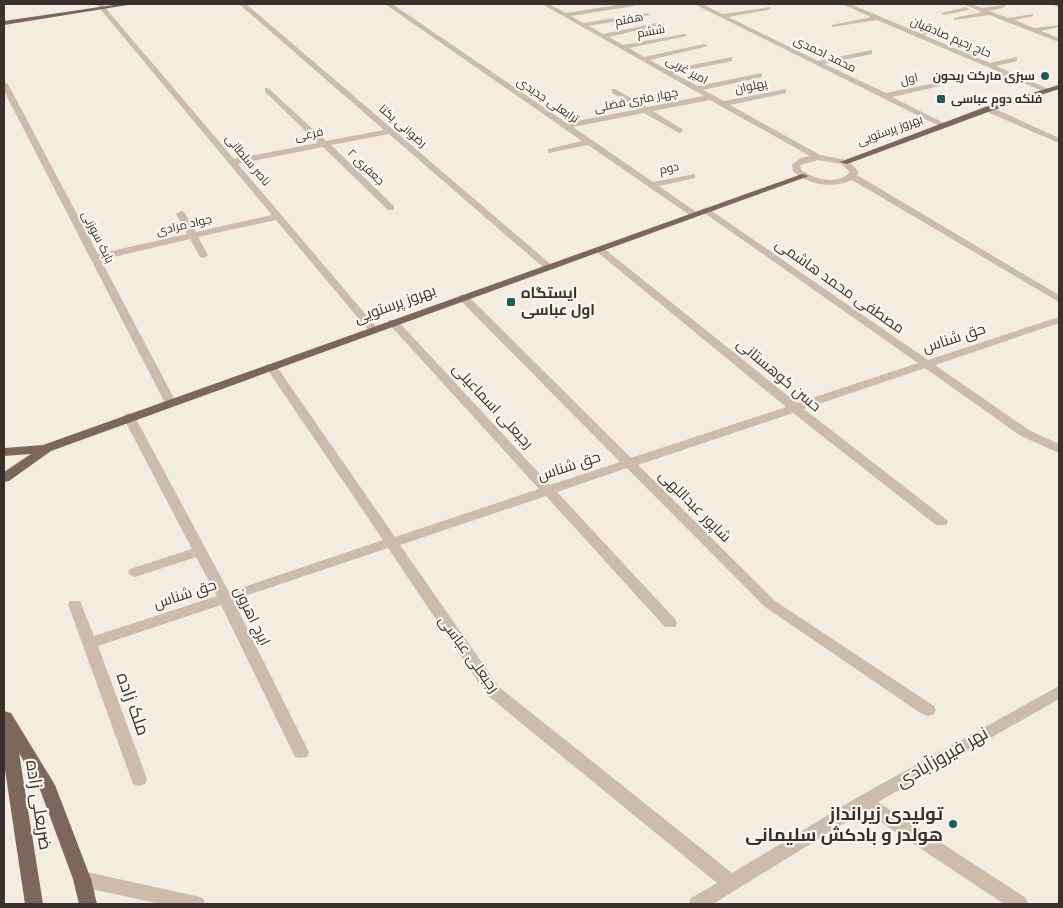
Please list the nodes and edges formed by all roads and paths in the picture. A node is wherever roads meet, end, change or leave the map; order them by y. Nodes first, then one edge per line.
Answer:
1 (131, 4) edge
2 (242, 4) edge
3 (388, 4) edge
4 (545, 4) edge
5 (634, 4) edge
6 (697, 4) edge
7 (845, 4) edge
8 (966, 4) edge
9 (1054, 4) edge
10 (101, 6) edge
11 (1003, 6) dead end
12 (1059, 6) edge
13 (768, 8) dead end
14 (982, 10) junction
15 (944, 13) dead end
16 (647, 14) dead end
17 (565, 15) junction
18 (721, 16) junction
19 (1031, 16) dead end
20 (878, 18) junction
21 (956, 19) dead end
22 (1007, 20) junction
23 (4, 23) edge
24 (661, 24) dead end
25 (582, 25) junction
26 (834, 26) dead end
27 (1057, 26) dead end
28 (939, 29) dead end
29 (1034, 30) junction
30 (917, 34) junction
31 (602, 36) junction
32 (684, 36) dead end
33 (1059, 40) edge
34 (704, 46) dead end
35 (622, 47) junction
36 (869, 52) dead end
37 (644, 59) junction
38 (729, 59) dead end
39 (1014, 59) dead end
40 (817, 63) junction
41 (990, 65) junction
42 (666, 72) junction
43 (1012, 75) junction
44 (759, 76) dead end
45 (989, 80) dead end
46 (4, 84) edge
47 (937, 84) dead end
48 (1059, 87) edge
49 (696, 89) junction
50 (268, 90) dead end
51 (615, 90) dead end
52 (1048, 90) junction
53 (783, 91) dead end
54 (885, 96) junction
55 (711, 97) junction
56 (723, 104) junction
57 (988, 109) junction
58 (646, 110) junction
59 (944, 125) junction
60 (566, 126) junction
61 (390, 131) junction
62 (679, 131) dead end
63 (1059, 141) edge
64 (590, 142) junction
65 (324, 144) junction
66 (550, 151) dead end
67 (818, 158) junction
68 (233, 162) junction
69 (844, 162) junction
70 (692, 176) dead end
71 (805, 176) junction
72 (852, 176) junction
73 (651, 184) junction
74 (391, 208) dead end
75 (706, 210) junction
76 (181, 214) dead end
77 (694, 214) junction
78 (279, 216) junction
79 (192, 236) junction
80 (599, 248) junction
81 (203, 255) dead end
82 (95, 258) junction
83 (548, 267) junction
84 (463, 297) junction
85 (1059, 300) edge
86 (1059, 320) edge
87 (393, 322) junction
88 (373, 329) junction
89 (926, 364) junction
90 (270, 366) junction
91 (170, 402) junction
92 (795, 408) junction
93 (129, 417) junction
94 (47, 448) junction
95 (1059, 449) edge
96 (4, 452) edge
97 (630, 463) junction
98 (4, 478) edge
99 (549, 490) junction
100 (941, 522) dead end
101 (390, 543) junction
102 (200, 551) junction
103 (135, 572) dead end
104 (225, 598) junction
105 (75, 604) dead end
106 (670, 623) dead end
107 (90, 643) junction
108 (1059, 692) edge
109 (928, 710) dead end
110 (4, 714) edge
111 (301, 752) dead end
112 (140, 779) dead end
113 (864, 802) junction
114 (82, 879) junction
115 (731, 883) junction
116 (34, 904) edge
117 (88, 904) edge
118 (196, 904) edge
119 (698, 904) edge
120 (1019, 904) edge

1 - 10 main road
2 - 61 street, رضوانی یکتا
3 - 60 street, ترابعلی جدیدی
4 - 17 street, امیر غربی
5 - 17 street
6 - 18 street, محمد احمدی
7 - 20 street, حاج رحیم صادقیان
8 - 14 street
9 - 12 street
10 - 23 main road
10 - 68 street, ناصر سلطانی
11 - 14 street
13 - 18 street
14 - 15 street
14 - 21 street
14 - 22 street
16 - 25 street
17 - 25 street, امیر غربی
18 - 40 street, محمد احمدی
19 - 22 street
20 - 26 street
20 - 30 street, حاج رحیم صادقیان
22 - 29 street
24 - 31 street, هفتم
25 - 31 street, امیر غربی
27 - 29 street
28 - 30 street
29 - 33 street
30 - 41 street, حاج رحیم صادقیان
31 - 35 street, امیر غربی
32 - 35 street, ششم
34 - 37 street
35 - 37 street, امیر غربی
36 - 40 street
37 - 42 street, امیر غربی
38 - 42 street
39 - 41 street
40 - 54 street, محمد احمدی
41 - 43 street, حاج رحیم صادقیان
42 - 49 street, امیر غربی
43 - 45 street
43 - 52 street, حاج رحیم صادقیان
44 - 49 street
46 - 82 street, بابک سوزنی
47 - 54 street, اول
48 - 52 main road, بهروز پرستویی
49 - 55 street, امیر غربی
50 - 65 street, جعفری ۲
51 - 58 street
52 - 57 main road, بهروز پرستویی
53 - 56 street, پهلوان
54 - 59 street, محمد احمدی
55 - 56 street, امیر غربی
55 - 58 street, چهار متری فضلی
56 - 67 street, امیر غربی
57 - 59 main road, بهروز پرستویی
57 - 63 street
58 - 60 street, چهار متری فضلی
58 - 62 street
59 - 69 main road, بهروز پرستویی
60 - 64 street, ترابعلی جدیدی
61 - 65 street, فرعی
61 - 83 street, رضوانی یکتا
64 - 66 street
64 - 73 street, ترابعلی جدیدی
65 - 68 street, فرعی
65 - 74 street, جعفری ۲
67 - 69 street
67 - 71 street
68 - 78 street, ناصر سلطانی
69 - 72 street
70 - 73 street, دوم
71 - 72 street
71 - 75 main road, بهروز پرستویی
72 - 85 street
73 - 77 street, ترابعلی جدیدی
75 - 77 main road, بهروز پرستویی
75 - 89 street, مصطفی محمد هاشمی
76 - 79 street
77 - 80 main road, بهروز پرستویی
78 - 79 street, جواد مرادی
78 - 88 street, ناصر سلطانی
79 - 81 street
79 - 82 street, جواد مرادی
80 - 83 main road, بهروز پرستویی
80 - 92 street, حسن کوهستانی
82 - 91 street, بابک سوزنی
83 - 84 main road, بهروز پرستویی
84 - 87 main road, بهروز پرستویی
84 - 97 street, شاپور عبداللهی
86 - 89 street, حق شناس
87 - 88 main road, بهروز پرستویی
87 - 99 street, رجبعلی اسماعیلی
88 - 90 main road, بهروز پرستویی
89 - 92 street, حق شناس
89 - 95 street, مصطفی محمد هاشمی
90 - 91 main road, بهروز پرستویی
90 - 101 street, رجبعلی عباسی
91 - 93 main road, بهروز پرستویی
92 - 97 street, حق شناس
92 - 100 street, حسن کوهستانی
93 - 94 main road, بهروز پرستویی
93 - 102 street, ایرج اهرون
94 - 96 main road
94 - 98 main road, بهروز پرستویی
97 - 99 street, حق شناس
97 - 109 street, شاپور عبداللهی
99 - 101 street, حق شناس
99 - 106 street, رجبعلی اسماعیلی
101 - 104 street, حق شناس
101 - 115 street, رجبعلی عباسی
102 - 103 street
102 - 104 street, ایرج اهرون
104 - 107 street, حق شناس
104 - 111 street, ایرج اهرون
105 - 107 street, ملک زاده
107 - 112 street, ملک زاده
108 - 113 street, نهر فیروزآبادی
110 - 114 main road
110 - 116 main road, ضربعلی زاده
113 - 115 street, نهر فیروزآبادی
113 - 120 street
114 - 117 main road
114 - 118 street
115 - 119 street, نهر فیروزآبادی

